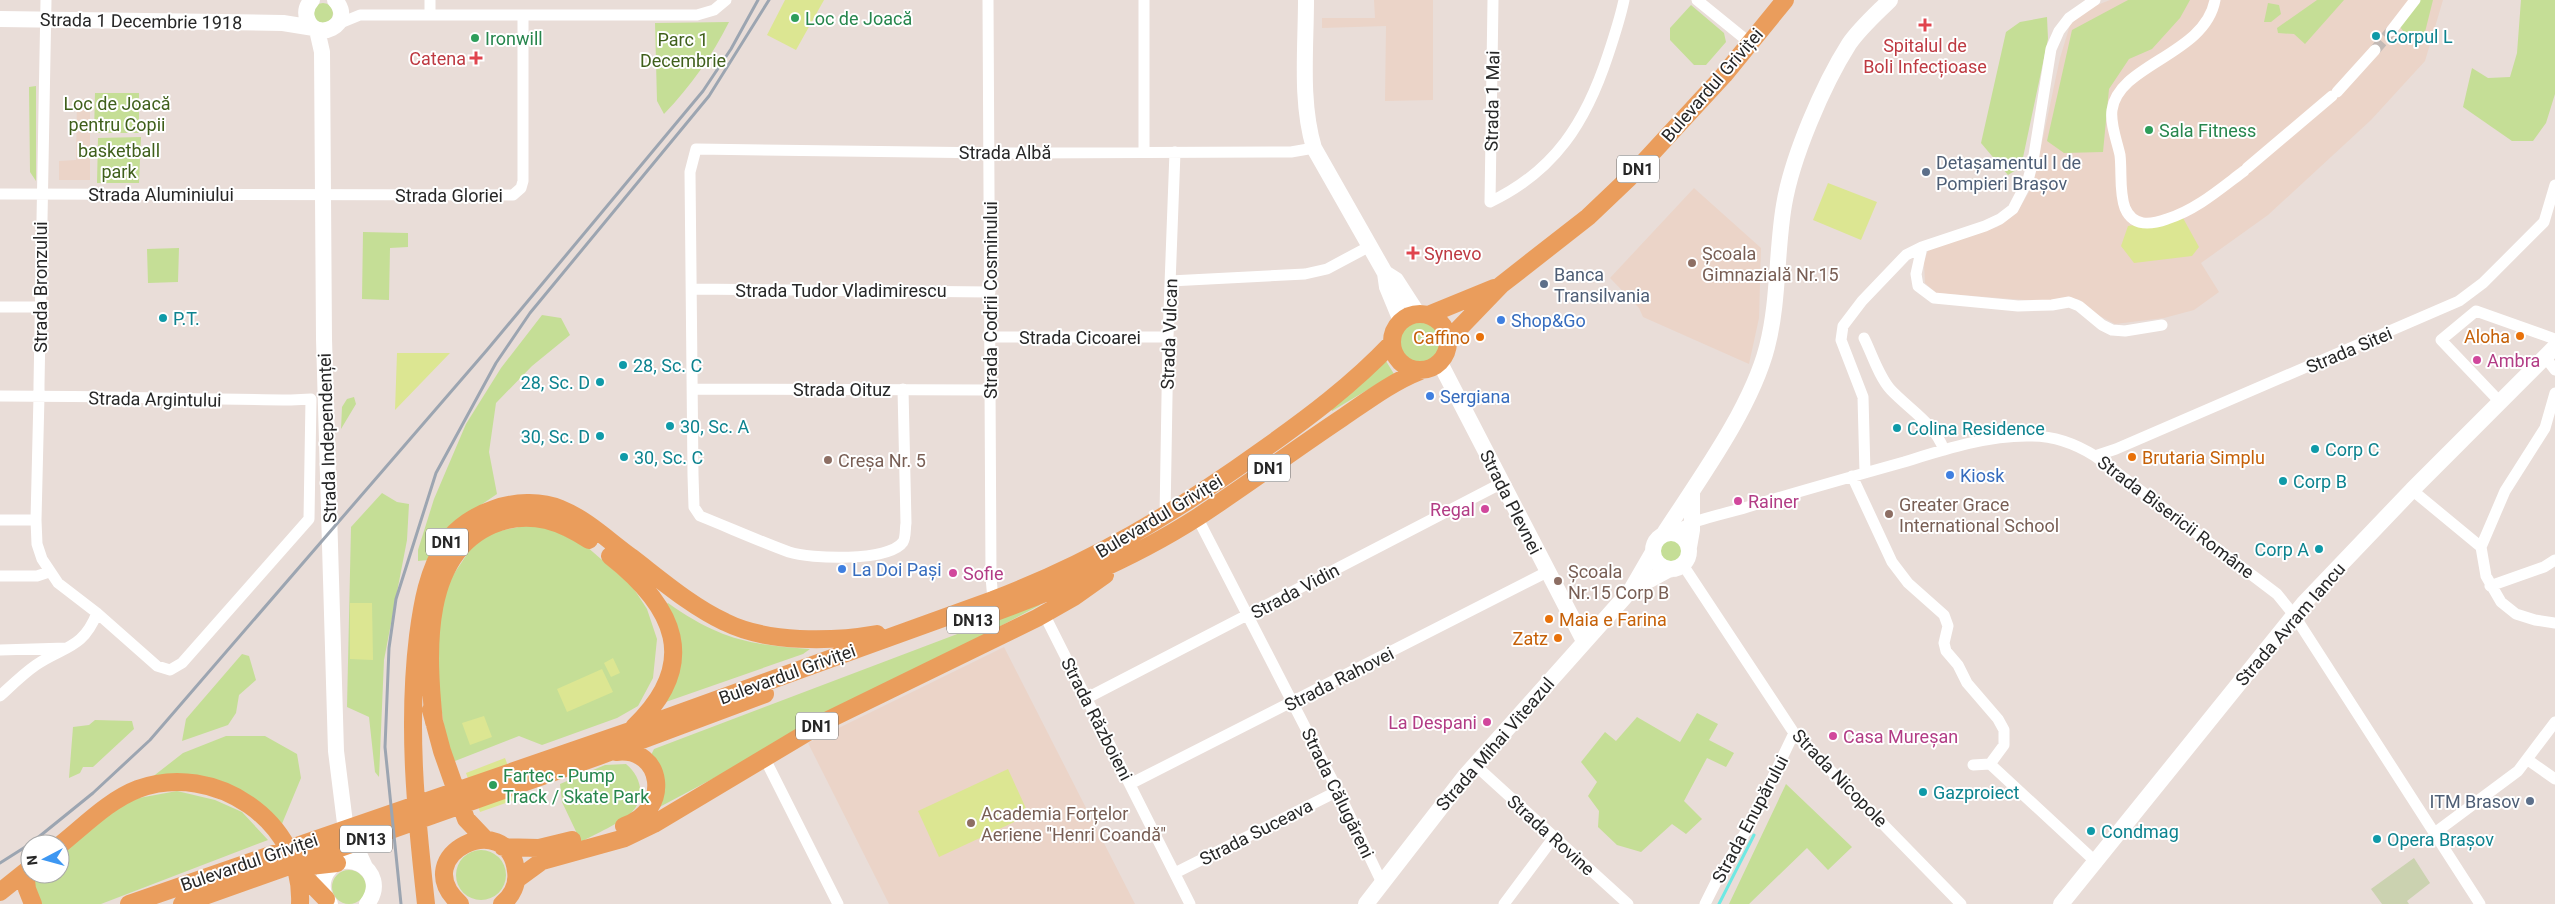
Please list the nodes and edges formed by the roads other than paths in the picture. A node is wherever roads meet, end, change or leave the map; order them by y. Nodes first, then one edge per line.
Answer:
1 (46, 0) edge
2 (430, 0) edge
3 (726, 0) edge
4 (988, 0) edge
5 (1144, 0) edge
6 (1306, 0) edge
7 (1493, 0) edge
8 (1624, 0) edge
9 (1696, 0) edge
10 (1785, 0) edge
11 (1890, 0) edge
12 (2095, 0) edge
13 (2216, 0) edge
14 (2415, 0) edge
15 (337, 2) edge
16 (309, 4) edge
17 (358, 15) junction
18 (430, 15) junction
19 (523, 15) junction
20 (0, 20) edge
21 (44, 20) junction
22 (283, 23) junction
23 (325, 28) junction
24 (2391, 31) tunnel mouth
25 (1750, 43) junction
26 (2374, 50) tunnel mouth
27 (1314, 148) junction
28 (1144, 152) junction
29 (1175, 152) junction
30 (990, 153) junction
31 (2555, 185) edge
32 (0, 194) edge
33 (41, 194) junction
34 (321, 194) junction
35 (2544, 222) junction
36 (2555, 226) edge
37 (1370, 246) junction
38 (1922, 247) junction
39 (1385, 272) junction
40 (1170, 282) junction
41 (1501, 285) junction
42 (692, 289) junction
43 (990, 292) junction
44 (0, 307) edge
45 (41, 307) junction
46 (1423, 314) junction
47 (1401, 321) junction
48 (2162, 325) dead end
49 (991, 337) junction
50 (1168, 337) junction
51 (1864, 338) dead end
52 (2555, 339) edge
53 (1448, 340) junction
54 (1392, 343) junction
55 (2550, 352) edge
56 (1440, 363) junction
57 (2555, 370) edge
58 (1420, 371) junction
59 (693, 389) junction
60 (903, 390) junction
61 (991, 390) junction
62 (2555, 393) edge
63 (0, 396) edge
64 (39, 396) junction
65 (311, 399) joint
66 (2500, 402) junction
67 (1944, 450) junction
68 (2095, 456) junction
69 (1865, 473) junction
70 (1852, 476) junction
71 (1502, 483) junction
72 (2412, 490) junction
73 (1692, 492) junction
74 (1165, 517) junction
75 (1198, 517) junction
76 (1713, 518) junction
77 (0, 520) edge
78 (36, 520) junction
79 (1692, 522) junction
80 (1668, 534) junction
81 (2481, 548) junction
82 (1653, 552) junction
83 (1684, 558) junction
84 (2555, 560) edge
85 (1115, 564) junction
86 (49, 572) junction
87 (1547, 572) junction
88 (0, 576) edge
89 (429, 583) junction
90 (2490, 586) junction
91 (1631, 590) junction
92 (993, 600) junction
93 (97, 613) junction
94 (1044, 614) junction
95 (2294, 615) junction
96 (1248, 616) junction
97 (2555, 623) edge
98 (924, 625) junction
99 (1584, 641) junction
100 (68, 648) junction
101 (0, 650) edge
102 (170, 670) joint
103 (0, 696) edge
104 (1087, 698) junction
105 (1292, 702) junction
106 (434, 722) junction
107 (2555, 722) edge
108 (630, 731) junction
109 (1794, 733) junction
110 (599, 756) junction
111 (764, 757) junction
112 (2528, 760) junction
113 (1474, 764) junction
114 (1990, 764) junction
115 (1973, 766) dead end
116 (540, 769) junction
117 (2555, 779) edge
118 (1130, 784) junction
119 (1338, 790) junction
120 (466, 819) junction
121 (345, 823) junction
122 (2436, 832) junction
123 (70, 837) edge
124 (1554, 838) junction
125 (485, 839) junction
126 (459, 846) junction
127 (503, 847) junction
128 (340, 862) junction
129 (2097, 863) junction
130 (294, 867) junction
131 (365, 867) junction
132 (1175, 873) junction
133 (20, 876) edge
134 (516, 880) junction
135 (1382, 883) junction
136 (27, 884) edge
137 (446, 884) junction
138 (0, 892) edge
139 (326, 896) edge
140 (370, 902) edge
141 (186, 903) edge
142 (33, 904) edge
143 (130, 904) edge
144 (300, 904) edge
145 (426, 904) edge
146 (444, 904) edge
147 (460, 904) edge
148 (502, 904) edge
149 (838, 904) edge
150 (1190, 904) edge
151 (1366, 904) edge
152 (1504, 904) edge
153 (1628, 904) edge
154 (1706, 904) edge
155 (1961, 904) edge
156 (2061, 904) edge
157 (2480, 904) edge

1 - 21 street, Strada Bronzului
2 - 18 street
3 - 19 street
4 - 30 street, Strada Codrii Cosminului
5 - 28 street
6 - 27 street
7 - 8 street, Strada 1 Mai
9 - 25 street
10 - 25 main road, Bulevardul Griviței / DN1
11 - 73 street
12 - 38 street
13 - 26 street
14 - 24 street
15 - 17 street
15 - 23 street, Strada Independenței
16 - 22 street
16 - 23 street
17 - 18 street
17 - 23 street
18 - 19 street
19 - 34 street, Strada Gloriei
20 - 21 street, Strada 1 Decembrie 1918
21 - 22 street, Strada 1 Decembrie 1918
21 - 33 street, Strada Bronzului
22 - 23 street, Strada 1 Decembrie 1918
23 - 34 street, Strada Independenței
25 - 41 main road, Bulevardul Griviței / DN1
27 - 29 street, Strada Albă
27 - 37 street
28 - 29 street, Strada Albă
28 - 30 street, Strada Albă
29 - 40 street, Strada Vulcan
30 - 42 street, Strada Albă
30 - 43 street, Strada Codrii Cosminului
31 - 35 street, Strada Sitei
32 - 33 street, Strada Aluminiului
33 - 34 street, Strada Aluminiului
33 - 45 street, Strada Bronzului
34 - 121 street, Strada Independenței
35 - 36 street
35 - 68 street, Strada Sitei
37 - 39 street
37 - 40 street
38 - 48 street
38 - 69 street
39 - 46 street
39 - 47 street
40 - 50 street, Strada Vulcan
41 - 46 main road, Bulevardul Griviței / DN1
41 - 53 main road, Bulevardul Griviței / DN1
42 - 43 street, Strada Tudor Vladimirescu
42 - 59 street
43 - 49 street, Strada Codrii Cosminului
44 - 45 street
45 - 64 street, Strada Bronzului
46 - 47 main road, DN1
46 - 53 main road
47 - 54 main road, DN1
49 - 50 street, Strada Cicoarei
49 - 61 street, Strada Codrii Cosminului
50 - 74 street, Strada Vulcan
51 - 67 street
52 - 66 street
53 - 56 main road, DN1
54 - 58 main road
54 - 74 main road, Bulevardul Griviței / DN1
55 - 57 street
55 - 66 street, Strada Avram Iancu
56 - 58 main road, DN1
56 - 71 street, Strada Plevnei
58 - 75 main road, Bulevardul Griviței / DN1
59 - 60 street, Strada Oituz
59 - 60 street
60 - 61 street, Strada Oituz
61 - 92 street, Strada Codrii Cosminului
62 - 81 street
63 - 64 street, Strada Argintului
64 - 65 street, Strada Argintului
64 - 78 street, Strada Bronzului
65 - 102 street, Strada Independenței
66 - 72 street, Strada Avram Iancu
67 - 68 street, Strada Bisericii Române
67 - 69 street, Strada Bisericii Române
68 - 95 street, Strada Bisericii Române
69 - 70 street, Strada Bisericii Române
70 - 76 street, Strada Bisericii Române
70 - 114 street
71 - 87 street, Strada Plevnei
71 - 96 street, Strada Vidin
72 - 81 street
72 - 95 street, Strada Avram Iancu
73 - 76 street
73 - 79 street
73 - 80 street
74 - 92 main road, Bulevardul Griviței / DN1
75 - 85 main road, Bulevardul Griviței / DN1
75 - 96 street, Strada Călugăreni
76 - 79 street, Strada Bisericii Române
76 - 83 street
77 - 78 street
78 - 86 street, Strada Bronzului
79 - 80 street, Strada Bisericii Române
79 - 83 street
80 - 82 street
80 - 83 street
81 - 90 street
82 - 83 street
82 - 91 street, Strada Mihai Viteazul
83 - 91 street, Strada Mihai Viteazul
83 - 109 street, Strada Nicopole
84 - 90 street
85 - 94 main road, Bulevardul Griviței / DN1
85 - 110 main road, Bulevardul Griviței / DN13
86 - 88 street
86 - 93 street, Strada Bronzului
87 - 99 street, Strada Plevnei
87 - 105 street, Strada Rahovei
89 - 98 main road, DN1
89 - 106 main road
89 - 145 main road, DN1
90 - 97 street
91 - 99 street, Strada Mihai Viteazul
92 - 98 main road, Bulevardul Griviței / DN1
93 - 100 street
93 - 102 street, Strada Bronzului
94 - 104 street, Strada Războieni
94 - 111 main road, Bulevardul Griviței / DN1
95 - 122 street, Strada Bisericii Române
95 - 129 street, Strada Avram Iancu
96 - 104 street, Strada Vidin
96 - 105 street, Strada Călugăreni
98 - 108 main road, Bulevardul Griviței / DN13
99 - 113 street, Strada Mihai Viteazul
100 - 101 street
100 - 103 street
104 - 118 street, Strada Războieni
105 - 118 street, Strada Rahovei
105 - 119 street, Strada Călugăreni
106 - 108 main road
106 - 120 main road
107 - 112 street
108 - 116 main road, Bulevardul Griviței / DN13
109 - 154 street, Strada Enupărului
109 - 155 street, Strada Nicopole
110 - 116 main road, Bulevardul Griviței / DN13
110 - 127 main road
111 - 134 main road, Bulevardul Griviței / DN1
111 - 149 street
112 - 117 street
112 - 122 street
113 - 124 street, Strada Rovine
113 - 135 street, Strada Mihai Viteazul
114 - 115 street
114 - 129 street
116 - 141 main road, Bulevardul Griviței / DN13
116 - 143 main road, Bulevardul Griviței / DN13
118 - 132 street, Strada Războieni
119 - 132 street, Strada Suceava
119 - 135 street, Strada Călugăreni
120 - 125 main road
120 - 126 main road
121 - 128 street, Strada Independenței
121 - 131 street, Strada Independenței
122 - 157 street, Strada Bisericii Române
123 - 130 main road
124 - 152 street
124 - 153 street, Strada Rovine
125 - 126 main road
125 - 127 main road
126 - 137 main road
127 - 134 main road
128 - 130 main road
128 - 131 street
128 - 139 street
129 - 156 street, Strada Avram Iancu
130 - 139 main road
130 - 144 main road
131 - 140 street, Strada Independenței
132 - 150 street, Strada Războieni
133 - 138 main road
134 - 148 main road
135 - 151 street, Strada Mihai Viteazul
136 - 142 main road
137 - 146 main road
137 - 147 main road
139 - 144 street

